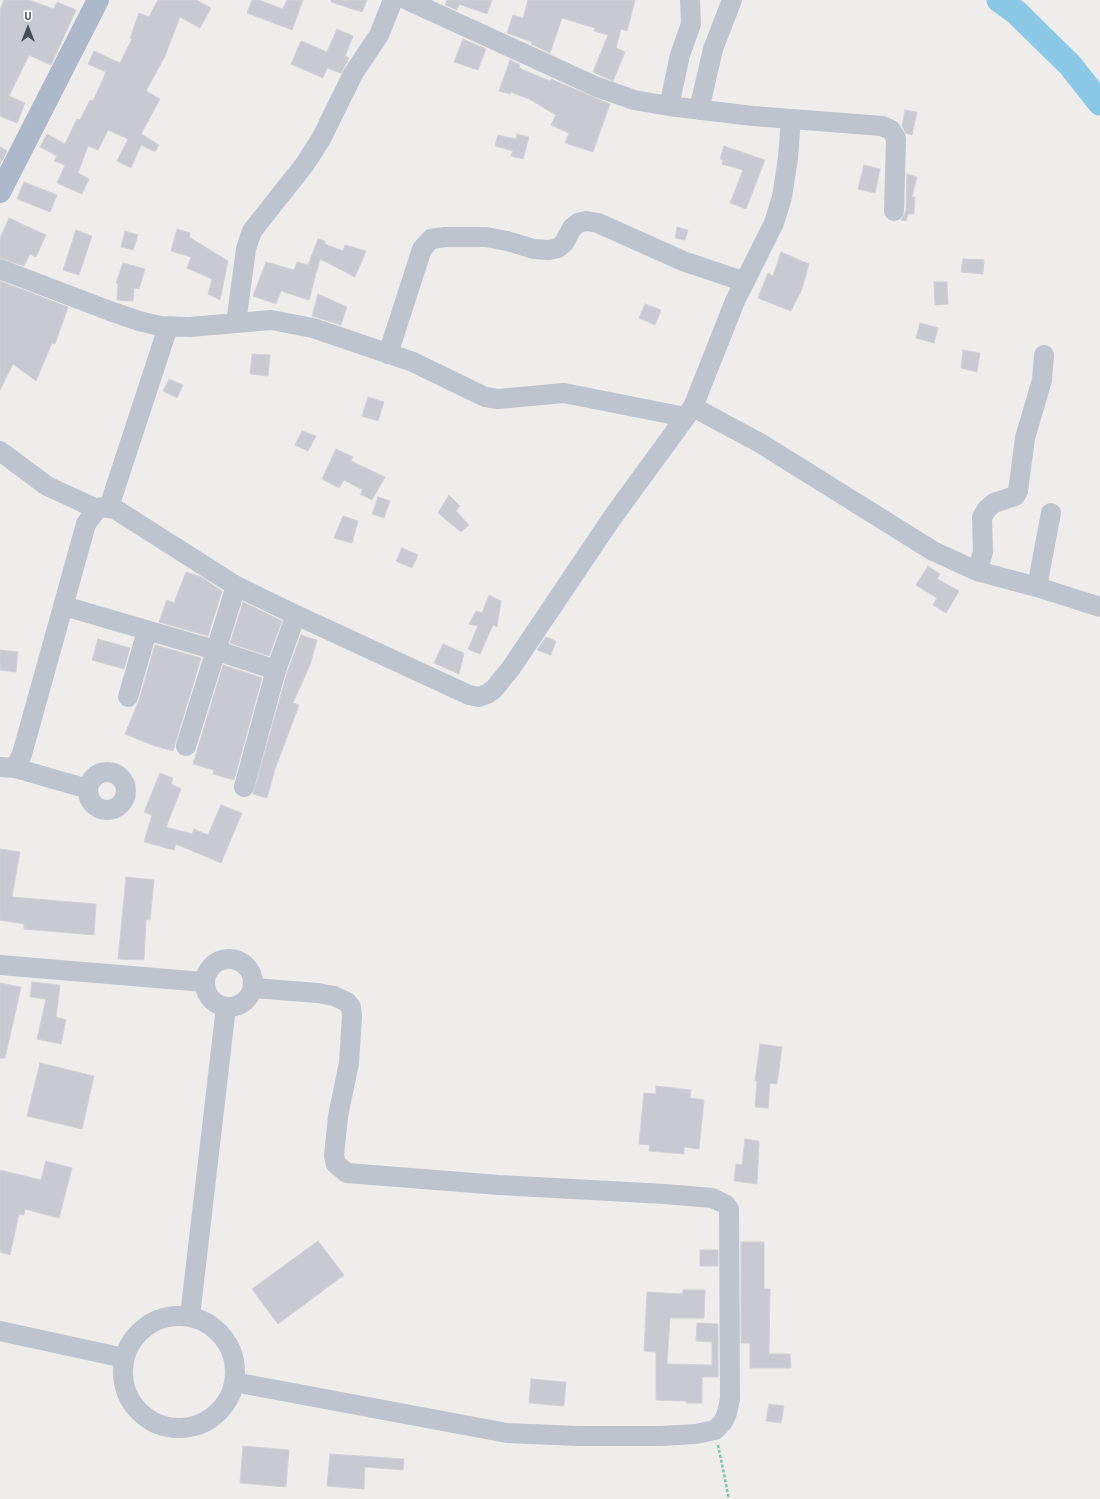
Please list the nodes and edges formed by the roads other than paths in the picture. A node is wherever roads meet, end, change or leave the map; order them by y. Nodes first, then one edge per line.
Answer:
1 (98, 0) edge
2 (393, 0) edge
3 (407, 0) edge
4 (690, 0) edge
5 (732, 0) edge
6 (669, 106) junction
7 (699, 110) junction
8 (791, 119) junction
9 (0, 192) edge
10 (894, 211) dead end
11 (0, 270) edge
12 (744, 282) junction
13 (236, 323) junction
14 (168, 327) junction
15 (388, 354) junction
16 (1044, 355) dead end
17 (689, 412) junction
18 (0, 451) edge
19 (103, 508) junction
20 (1051, 513) dead end
21 (977, 571) junction
22 (236, 586) junction
23 (1037, 587) junction
24 (64, 606) junction
25 (1100, 607) edge
26 (296, 615) junction
27 (147, 631) junction
28 (215, 650) junction
29 (276, 670) junction
30 (128, 697) dead end
31 (186, 746) dead end
32 (8, 767) edge
33 (244, 787) dead end
34 (88, 789) dead end
35 (0, 965) edge
36 (204, 982) junction
37 (252, 988) junction
38 (226, 1008) junction
39 (190, 1316) junction
40 (0, 1331) edge
41 (124, 1358) junction
42 (234, 1382) junction

1 - 9 main road
2 - 13 street
3 - 6 street
4 - 6 street
5 - 7 street
6 - 7 street
7 - 8 street
8 - 10 street
8 - 12 street
11 - 14 street
12 - 15 street
12 - 17 street
13 - 14 street
13 - 15 street
14 - 19 street
15 - 17 street
16 - 21 street
17 - 21 street
17 - 26 street
18 - 19 street
19 - 22 street
19 - 24 street
20 - 23 street
21 - 23 street
22 - 26 street
22 - 28 street
23 - 25 street
24 - 27 street
24 - 32 street
26 - 29 street
27 - 28 street
27 - 30 street
28 - 29 street
28 - 31 street
29 - 33 street
32 - 34 street
35 - 36 street
36 - 37 street
36 - 38 street
37 - 38 street
37 - 42 street
38 - 39 street
39 - 41 street
39 - 42 street
40 - 41 street
41 - 42 street

